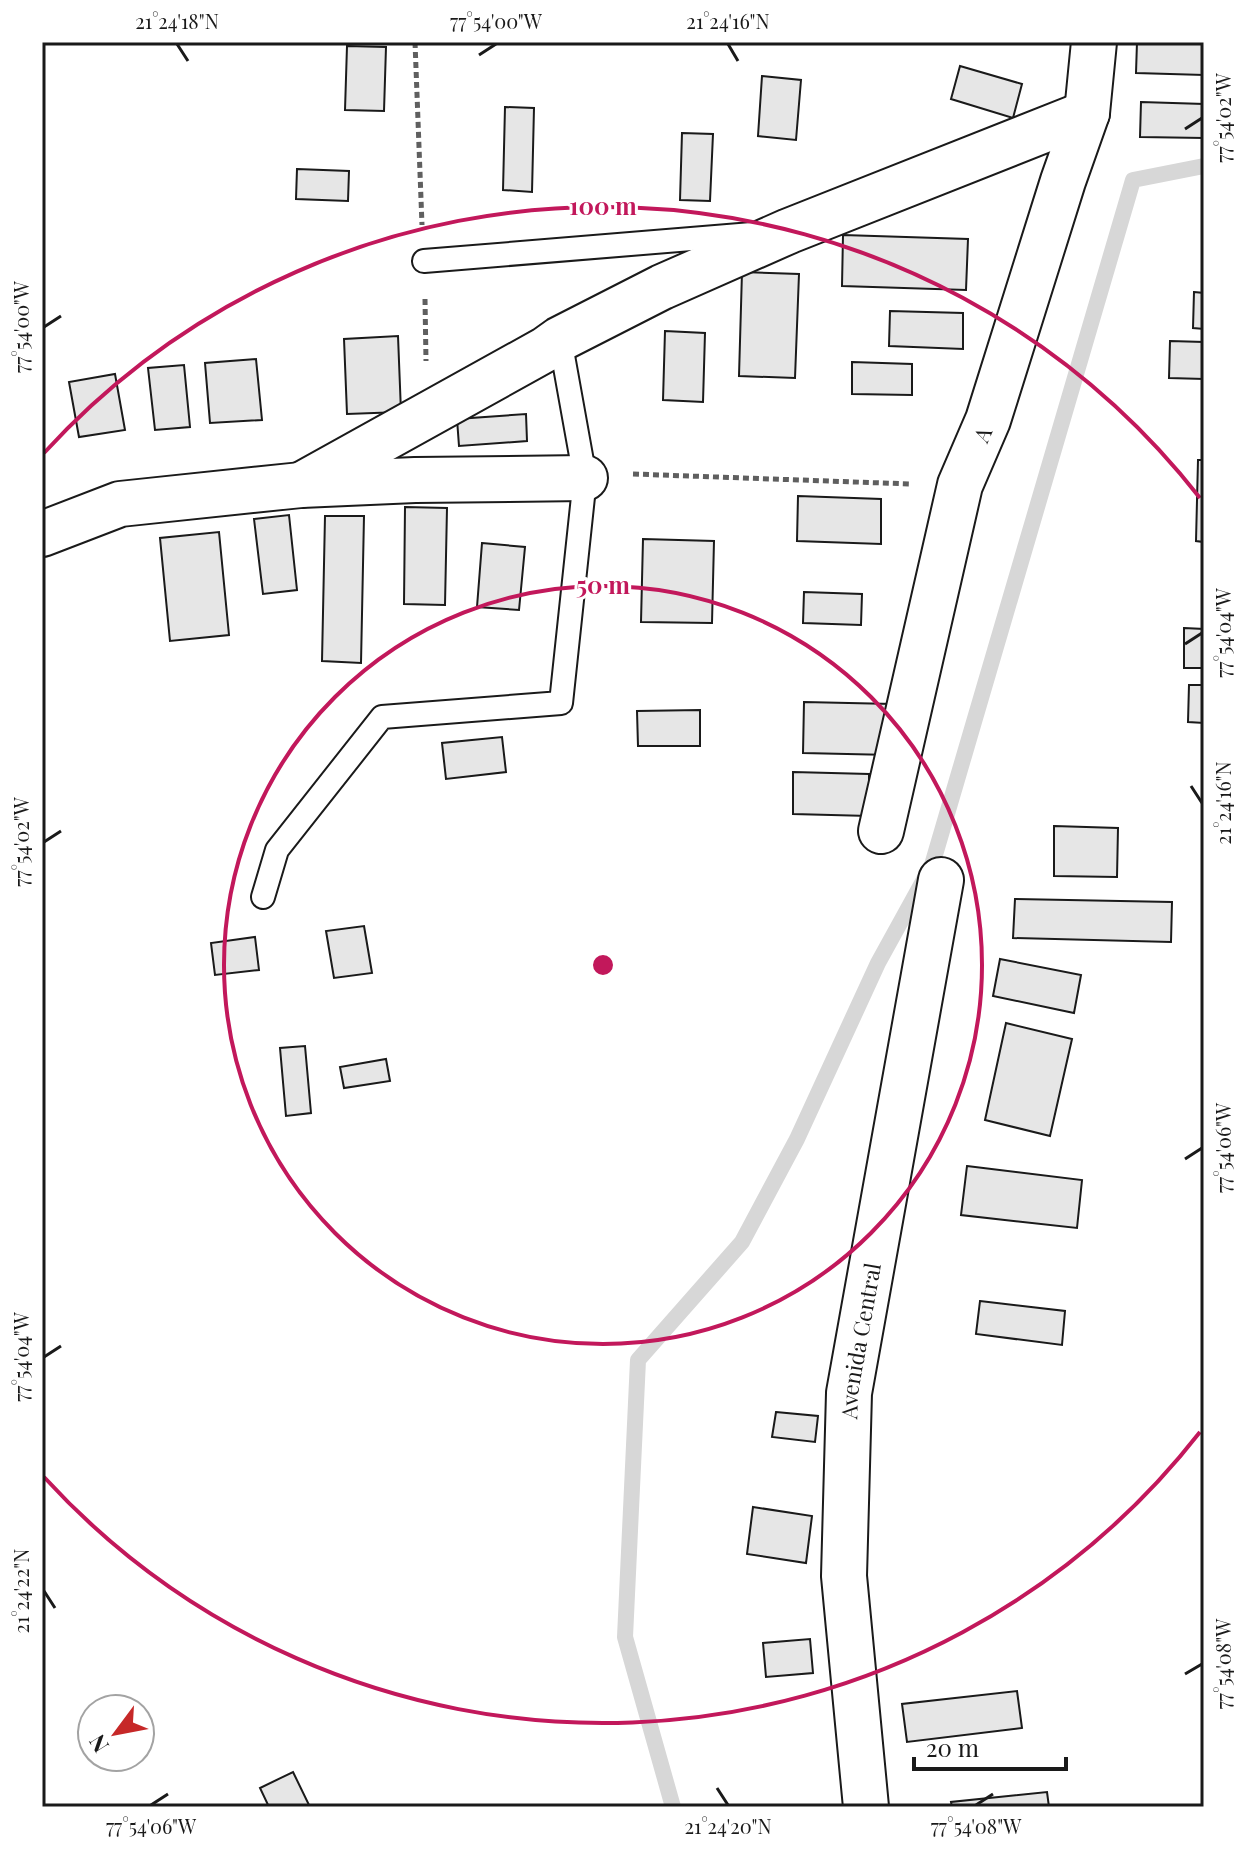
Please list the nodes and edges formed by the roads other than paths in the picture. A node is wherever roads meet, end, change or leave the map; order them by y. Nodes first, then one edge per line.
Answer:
1 (1094, 42) edge
2 (1087, 113) junction
3 (789, 231) junction
4 (424, 261) road end
5 (560, 339) junction
6 (585, 478) junction
7 (301, 485) junction
8 (42, 534) edge
9 (881, 831) dead end
10 (941, 880) dead end
11 (263, 897) dead end
12 (866, 1807) edge

1 - 2 street, A
2 - 3 street
2 - 9 street, A
3 - 4 lane
3 - 5 street
5 - 6 lane
5 - 7 street
6 - 7 street
6 - 11 lane
7 - 8 street
10 - 12 street, Avenida Central

